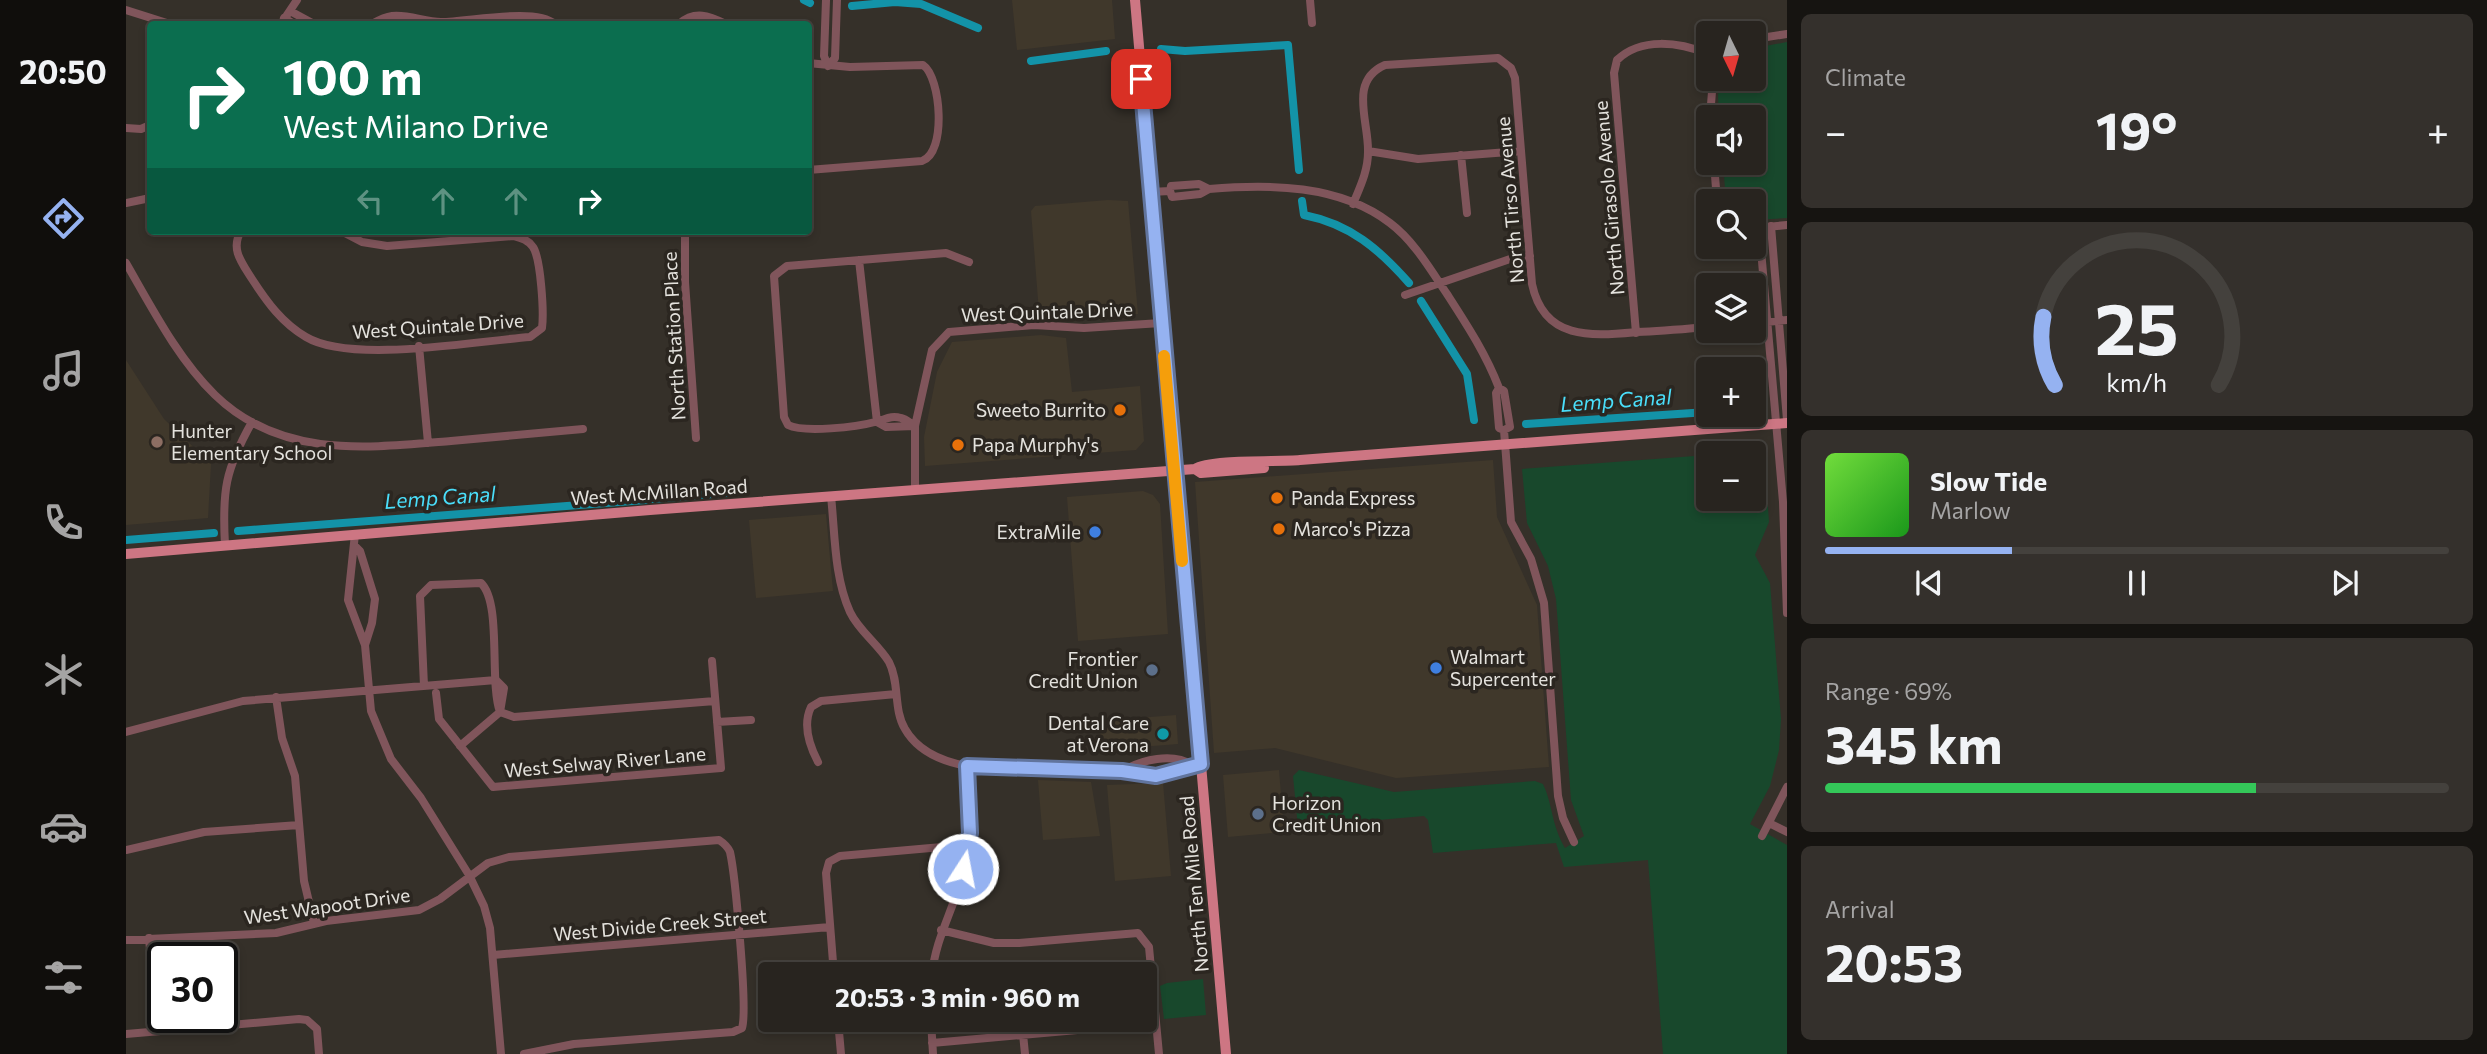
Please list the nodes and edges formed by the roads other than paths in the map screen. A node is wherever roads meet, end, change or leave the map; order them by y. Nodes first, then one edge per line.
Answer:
1 (297, 0) edge
2 (825, 0) edge
3 (837, 0) edge
4 (1135, 0) edge
5 (1310, 0) edge
6 (126, 10) edge
7 (285, 18) edge
8 (161, 21) edge
9 (377, 21) edge
10 (425, 21) edge
11 (471, 21) edge
12 (548, 21) edge
13 (683, 21) edge
14 (719, 21) edge
15 (1312, 23) dead end
16 (1787, 34) edge
17 (1766, 37) edge
18 (1696, 50) edge
19 (812, 64) edge
20 (828, 66) junction
21 (147, 126) edge
22 (126, 128) edge
23 (1521, 150) junction
24 (1368, 151) junction
25 (1461, 155) junction
26 (812, 170) edge
27 (1150, 192) junction
28 (147, 199) edge
29 (126, 203) edge
30 (1353, 204) junction
31 (1467, 213) dead end
32 (1787, 225) edge
33 (1766, 226) edge
34 (1771, 226) junction
35 (240, 235) edge
36 (349, 235) edge
37 (685, 235) edge
38 (1530, 256) junction
39 (859, 260) junction
40 (970, 262) dead end
41 (126, 263) edge
42 (1440, 284) junction
43 (1405, 295) dead end
44 (1783, 321) edge
45 (1766, 322) joint
46 (1161, 323) junction
47 (1696, 328) edge
48 (1636, 332) junction
49 (419, 346) junction
50 (252, 422) junction
51 (877, 422) junction
52 (1787, 422) edge
53 (1774, 424) junction
54 (915, 426) junction
55 (583, 429) dead end
56 (696, 438) dead end
57 (428, 443) junction
58 (1505, 446) junction
59 (1173, 471) junction
60 (915, 489) junction
61 (1787, 489) edge
62 (831, 496) junction
63 (1783, 502) junction
64 (355, 534) junction
65 (225, 545) junction
66 (356, 547) junction
67 (1785, 552) edge
68 (126, 554) edge
69 (1787, 612) edge
70 (365, 645) junction
71 (712, 661) dead end
72 (496, 680) junction
73 (424, 686) junction
74 (368, 690) junction
75 (436, 693) dead end
76 (896, 694) junction
77 (276, 697) junction
78 (715, 701) junction
79 (500, 712) junction
80 (751, 720) dead end
81 (717, 722) junction
82 (126, 732) edge
83 (460, 746) junction
84 (818, 762) dead end
85 (1197, 764) junction
86 (967, 766) junction
87 (1122, 771) junction
88 (1787, 788) edge
89 (1769, 823) junction
90 (299, 825) junction
91 (1787, 832) edge
92 (1762, 836) dead end
93 (1574, 842) dead end
94 (968, 849) junction
95 (126, 850) edge
96 (469, 876) junction
97 (314, 923) junction
98 (830, 927) junction
99 (941, 930) junction
100 (737, 934) junction
101 (149, 938) junction
102 (126, 940) edge
103 (149, 942) edge
104 (493, 955) junction
105 (833, 962) edge
106 (935, 962) edge
107 (1150, 962) edge
108 (238, 1024) edge
109 (147, 1032) edge
110 (839, 1032) edge
111 (932, 1032) edge
112 (1047, 1032) edge
113 (1157, 1032) edge
114 (126, 1034) edge
115 (1023, 1034) junction
116 (932, 1043) junction
117 (319, 1054) edge
118 (501, 1054) edge
119 (524, 1054) edge
120 (841, 1054) edge
121 (933, 1054) edge
122 (1025, 1054) edge
123 (1159, 1054) edge
124 (1226, 1054) edge

1 - 7 street
2 - 20 street
3 - 20 street
4 - 27 main road, North Ten Mile Road
5 - 15 street
6 - 8 street
9 - 10 street
11 - 12 street
13 - 14 street
16 - 17 street
18 - 48 street, North Girasolo Avenue
19 - 20 street
20 - 26 street
21 - 22 street
23 - 24 street, North Tirso Avenue
23 - 25 street
23 - 38 street, North Tirso Avenue
24 - 25 street
24 - 30 street
25 - 31 street
27 - 30 street
27 - 46 main road, North Ten Mile Road
28 - 29 street
30 - 42 street
32 - 34 street
33 - 34 street
34 - 44 street
35 - 49 street, West Quintale Drive
36 - 49 street, West Quintale Drive
37 - 56 street, North Station Place
38 - 42 street
38 - 48 street, North Tirso Avenue
39 - 40 street
39 - 51 street
39 - 51 street
41 - 50 street
42 - 43 street
42 - 58 street
44 - 45 street
44 - 52 street
45 - 53 street
46 - 54 street, West Quintale Drive
46 - 59 main road, North Ten Mile Road
47 - 48 street
49 - 57 street
50 - 57 street
50 - 65 street
51 - 54 street
52 - 53 main road, West McMillan Road
53 - 58 main road, West McMillan Road
53 - 63 street
54 - 60 street
55 - 57 street
58 - 59 main road, West McMillan Road
58 - 93 street
59 - 60 main road, West McMillan Road
59 - 85 main road, North Ten Mile Road
60 - 62 main road, West McMillan Road
61 - 63 street
62 - 64 main road, West McMillan Road
62 - 76 street
63 - 67 street
64 - 65 main road, West McMillan Road
64 - 66 street
65 - 68 main road, West McMillan Road
66 - 70 street
66 - 70 street
67 - 69 street
70 - 74 street
71 - 78 street
72 - 73 street
72 - 73 street
72 - 79 street
73 - 74 street
74 - 77 street
74 - 96 street
75 - 83 street
76 - 84 street
76 - 86 street
77 - 82 street
77 - 90 street
78 - 79 street
78 - 81 street
79 - 83 street
80 - 81 street
81 - 83 street, West Selway River Lane
85 - 87 street
85 - 87 street
85 - 124 main road, North Ten Mile Road
86 - 87 street
86 - 94 street
88 - 89 street
89 - 91 street
89 - 92 street
90 - 95 street
90 - 97 street
94 - 98 street
94 - 99 street
96 - 97 street, West Wapoot Drive
96 - 100 street, West Wapoot Drive
96 - 104 street
97 - 101 street, West Wapoot Drive
98 - 100 street, West Divide Creek Street
98 - 105 street
99 - 106 street
99 - 107 street
100 - 104 street, West Divide Creek Street
100 - 119 street
101 - 102 street, West Wapoot Drive
101 - 103 street
104 - 118 street
108 - 117 street
109 - 114 street
110 - 120 street
111 - 116 street
112 - 115 street
113 - 123 street
115 - 116 street
115 - 122 street
116 - 121 street

